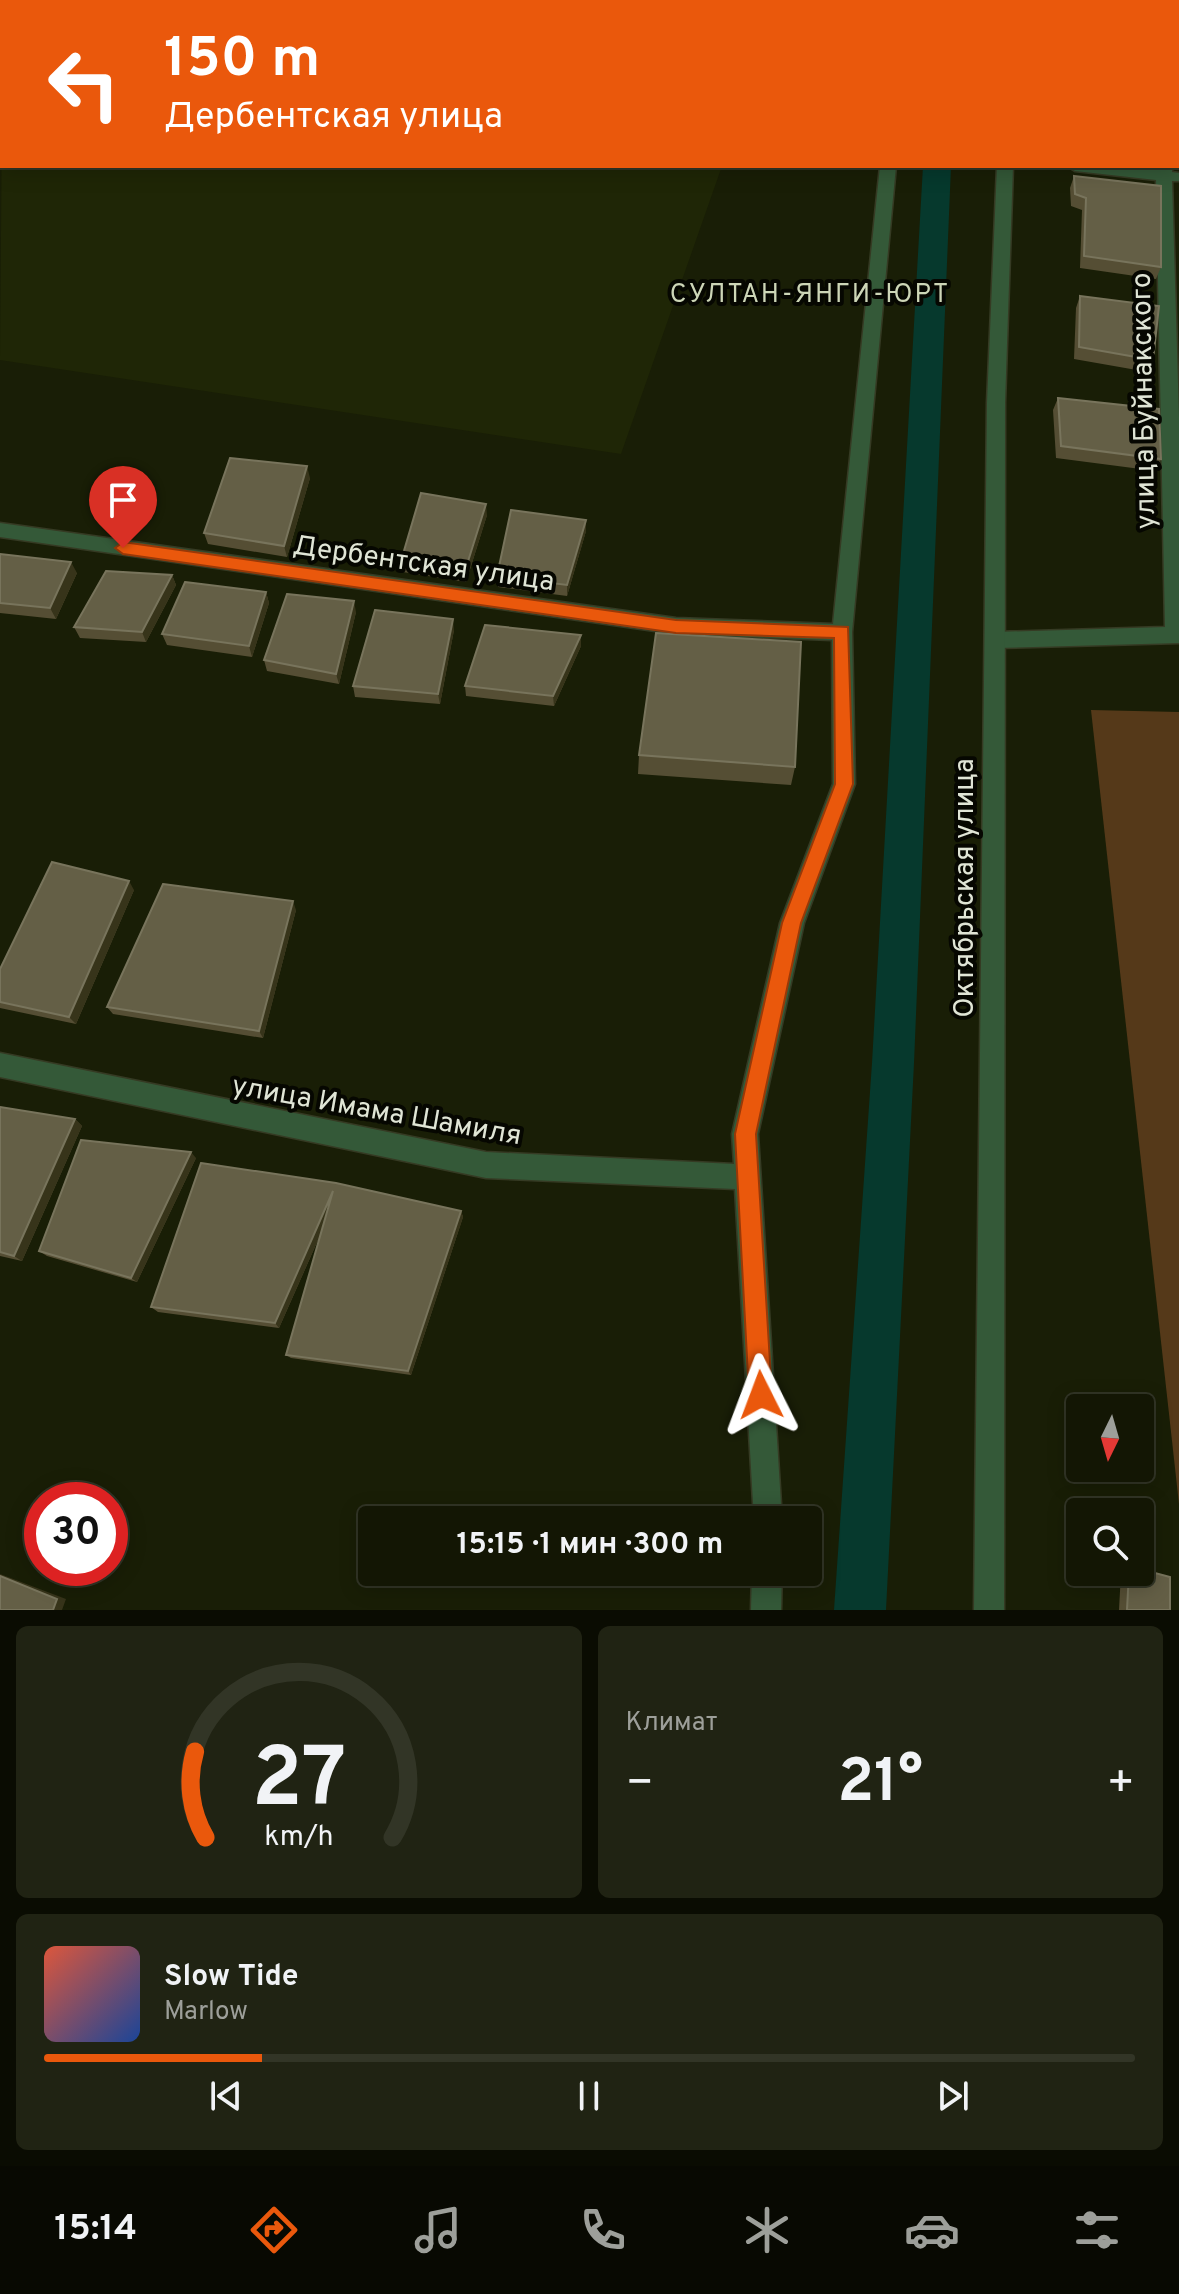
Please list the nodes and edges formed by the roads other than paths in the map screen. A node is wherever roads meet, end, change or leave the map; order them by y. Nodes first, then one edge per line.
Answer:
1 (888, 168) edge
2 (1005, 168) edge
3 (1102, 168) edge
4 (1169, 173) edge
5 (0, 530) edge
6 (842, 632) junction
7 (1177, 635) edge
8 (995, 640) junction
9 (0, 1065) edge
10 (748, 1177) junction
11 (767, 1506) edge
12 (767, 1586) edge
13 (766, 1610) edge
14 (989, 1610) edge

1 - 6 street
2 - 8 street, Октябрьская улица
3 - 4 street
4 - 7 street, улица Буйнакского
5 - 6 street, Дербентская улица
6 - 10 street
7 - 8 street
8 - 14 street, Октябрьская улица
9 - 10 street, улица Имама Шамиля
10 - 11 street
12 - 13 street

